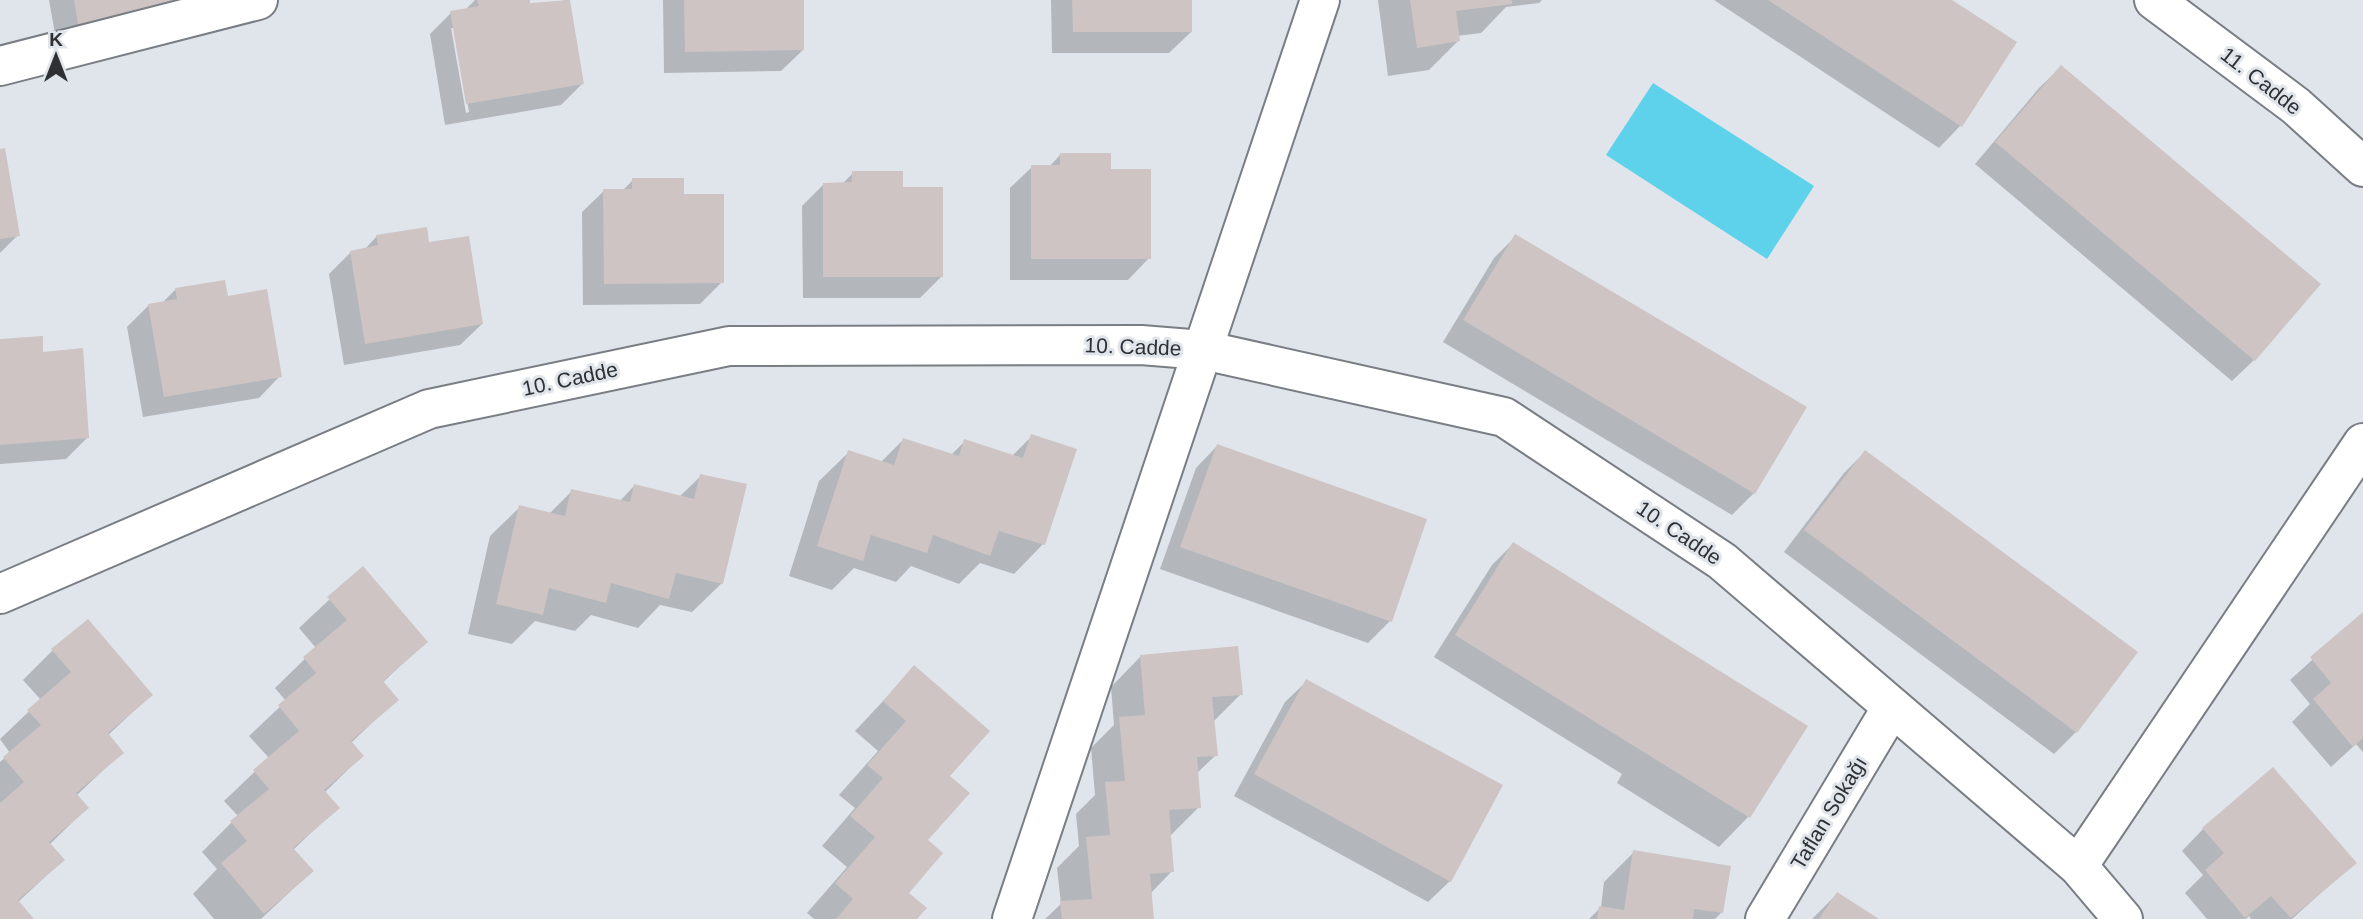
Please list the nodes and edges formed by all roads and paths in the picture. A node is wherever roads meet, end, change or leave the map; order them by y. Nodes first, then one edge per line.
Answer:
1 (258, 0) edge
2 (1320, 0) edge
3 (2154, 0) edge
4 (0, 66) edge
5 (2363, 167) edge
6 (1203, 350) junction
7 (2363, 443) edge
8 (0, 594) edge
9 (1892, 707) junction
10 (2078, 866) junction
11 (1012, 919) edge
12 (1765, 919) edge
13 (2123, 919) edge

1 - 4 street
2 - 6 street
3 - 5 street, 11. Cadde
6 - 8 street, 10. Cadde
6 - 9 street, 10. Cadde
6 - 11 street
7 - 10 street
9 - 10 street, 10. Cadde
9 - 12 street, Taflan Sokağı
10 - 13 street, 10. Cadde

